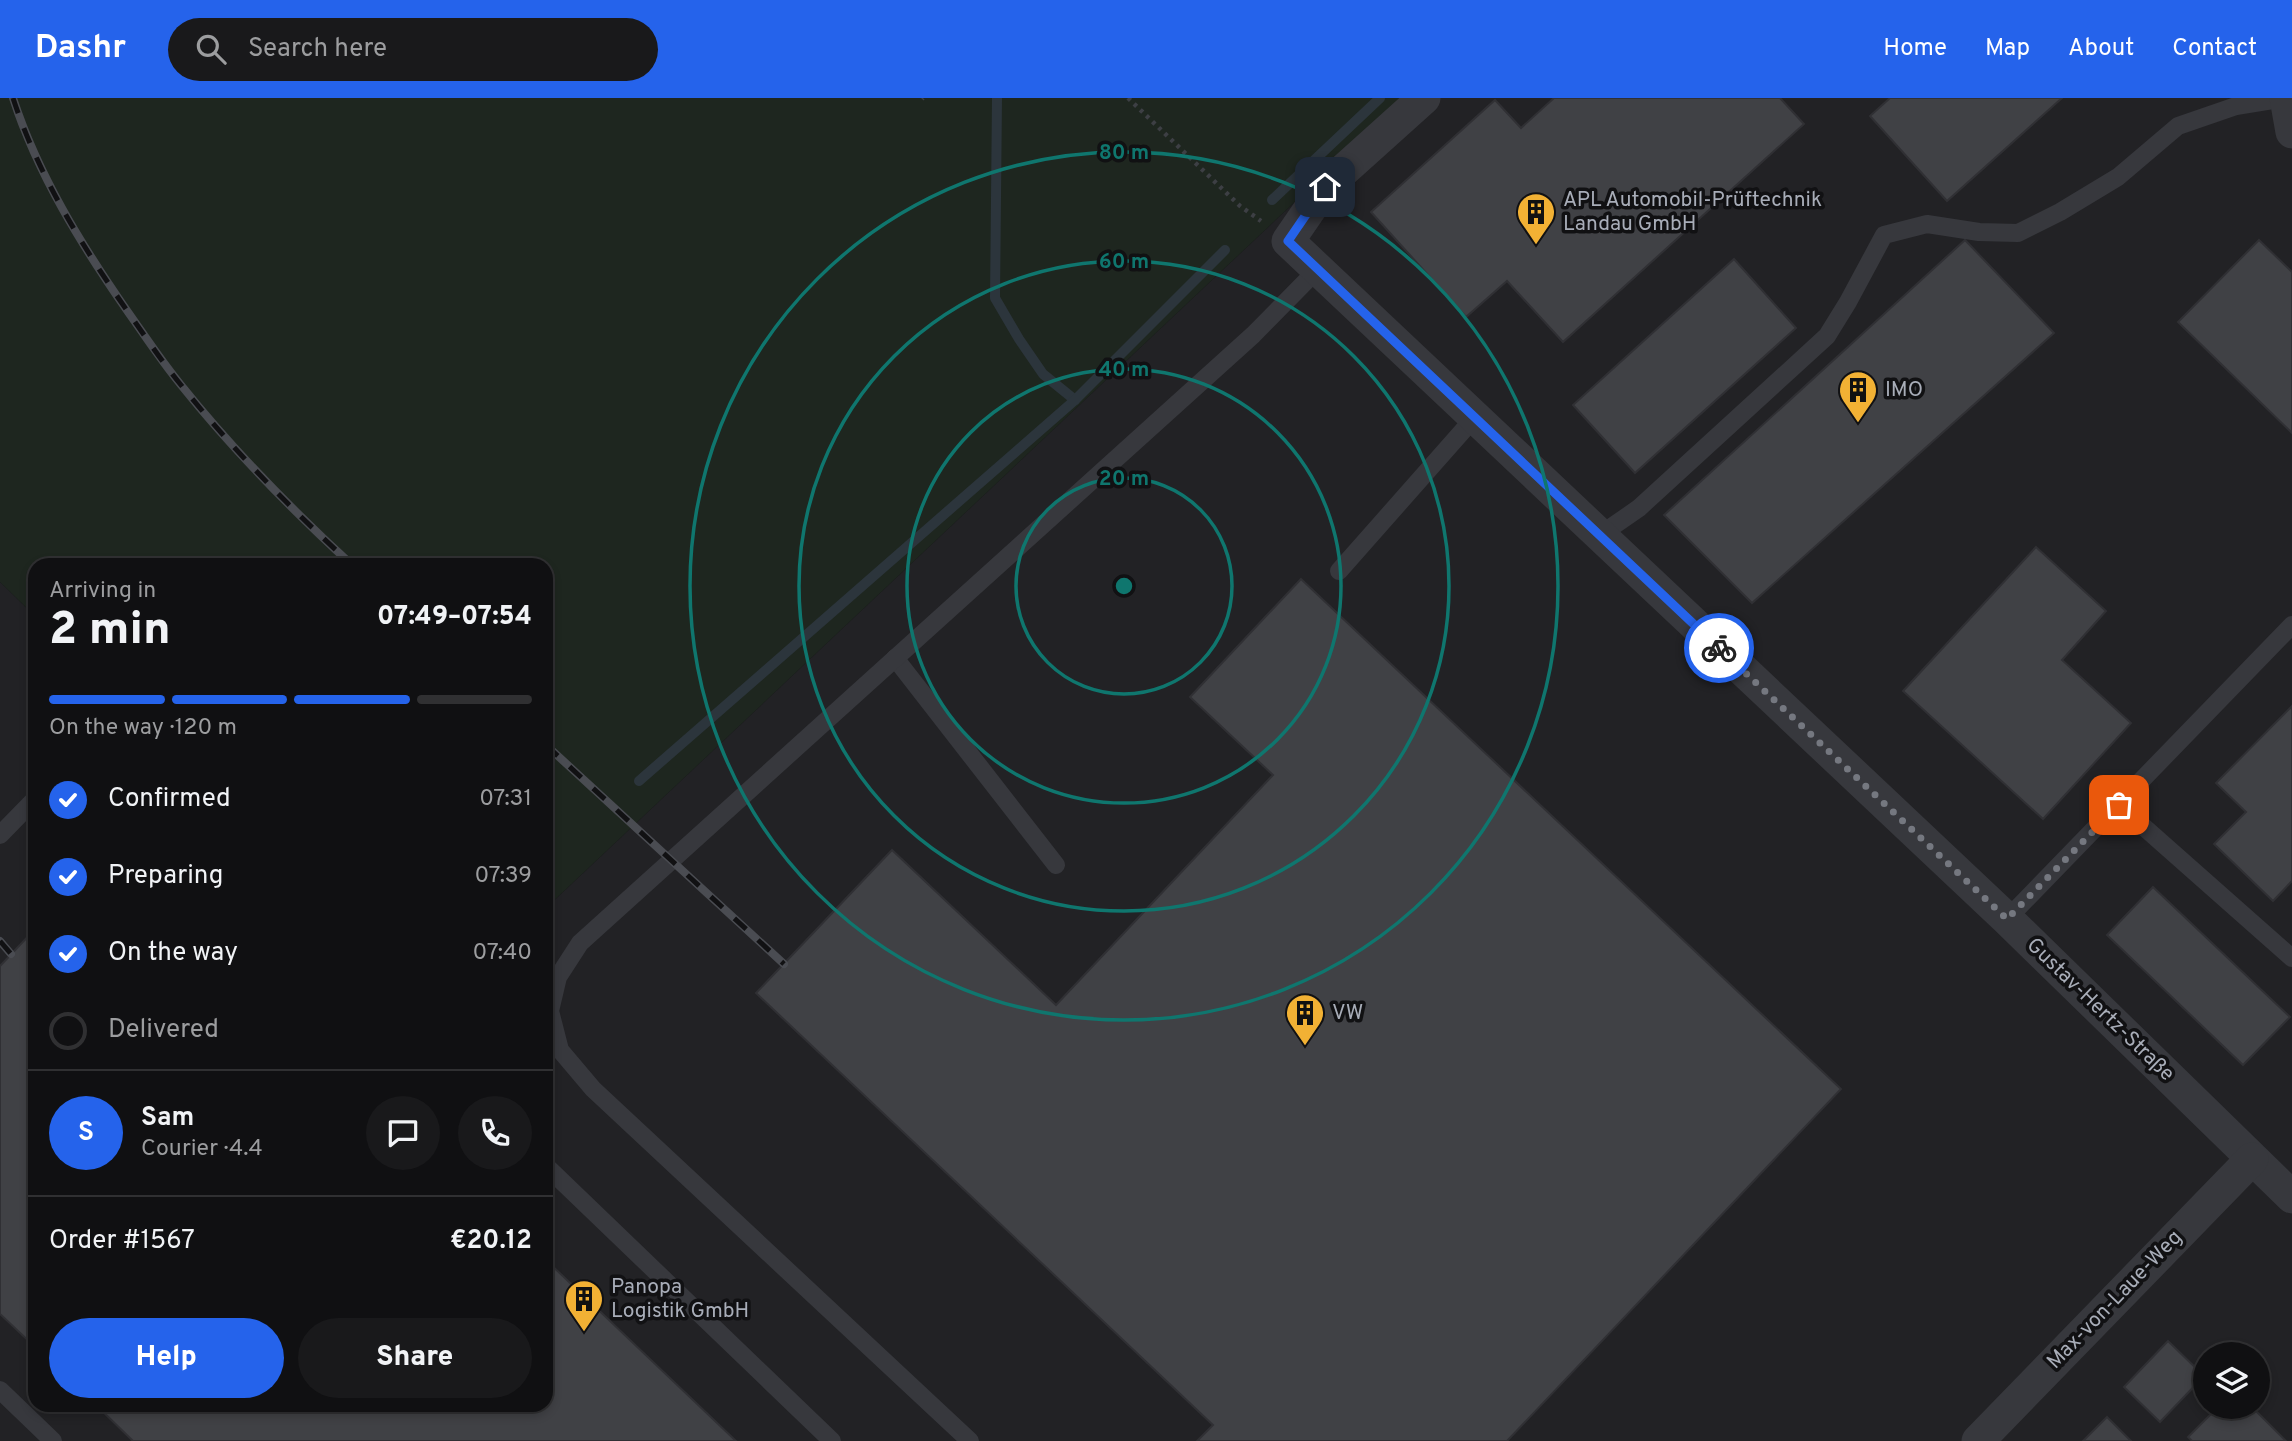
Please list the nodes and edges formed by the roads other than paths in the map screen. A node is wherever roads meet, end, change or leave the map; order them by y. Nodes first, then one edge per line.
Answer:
1 (1424, 98) edge
2 (2286, 98) edge
3 (2292, 132) edge
4 (1318, 269) junction
5 (1475, 417) junction
6 (1600, 535) junction
7 (1339, 571) dead end
8 (2292, 625) edge
9 (895, 658) junction
10 (2119, 805) junction
11 (28, 806) edge
12 (0, 835) edge
13 (1056, 865) dead end
14 (2007, 919) junction
15 (2292, 958) edge
16 (553, 998) edge
17 (553, 1024) edge
18 (2252, 1159) junction
19 (553, 1173) edge
20 (2292, 1197) edge
21 (0, 1390) edge
22 (53, 1441) edge
23 (832, 1441) edge
24 (970, 1441) edge
25 (1978, 1441) edge

1 - 4 street, Gustav-Hertz-Straße
2 - 3 street
2 - 6 lane
4 - 5 street, Gustav-Hertz-Straße
4 - 9 lane
5 - 6 street, Gustav-Hertz-Straße
5 - 7 lane
6 - 14 street, Gustav-Hertz-Straße
8 - 10 lane
9 - 13 lane
9 - 16 lane
10 - 14 lane
10 - 15 lane
11 - 12 lane
14 - 18 street, Gustav-Hertz-Straße
17 - 24 lane
18 - 20 street, Gustav-Hertz-Straße
18 - 25 street, Max-von-Laue-Weg
19 - 23 lane
21 - 22 lane

